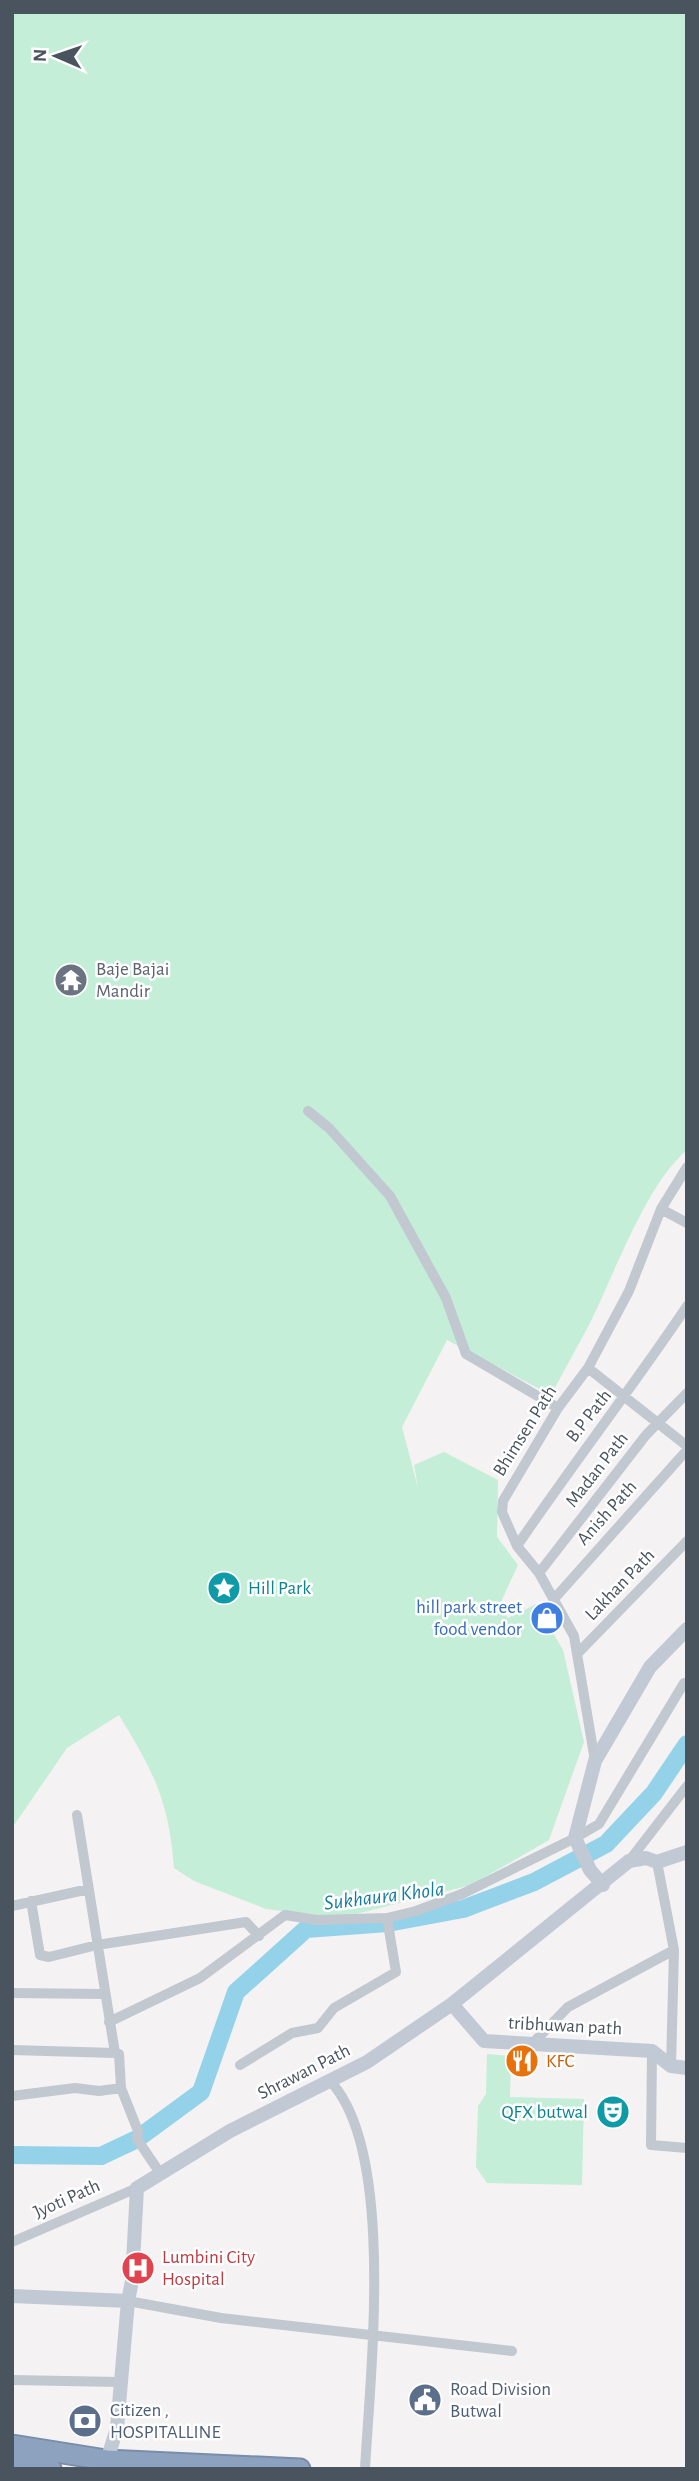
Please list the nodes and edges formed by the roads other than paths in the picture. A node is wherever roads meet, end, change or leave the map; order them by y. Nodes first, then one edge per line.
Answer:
1 (307, 1111) dead end
2 (687, 1167) edge
3 (661, 1209) junction
4 (687, 1223) edge
5 (687, 1306) edge
6 (588, 1368) junction
7 (687, 1393) edge
8 (626, 1396) junction
9 (558, 1408) junction
10 (658, 1424) junction
11 (687, 1448) edge
12 (687, 1541) edge
13 (517, 1546) junction
14 (539, 1573) junction
15 (554, 1600) junction
16 (687, 1629) edge
17 (578, 1653) junction
18 (684, 1683) dead end
19 (595, 1761) junction
20 (687, 1786) edge
21 (77, 1815) dead end
22 (576, 1842) junction
23 (687, 1852) edge
24 (629, 1861) junction
25 (657, 1863) junction
26 (603, 1885) junction
27 (89, 1889) junction
28 (31, 1901) junction
29 (12, 1906) edge
30 (387, 1918) junction
31 (259, 1937) junction
32 (97, 1945) junction
33 (674, 1950) junction
34 (12, 1993) edge
35 (104, 1994) junction
36 (453, 2004) junction
37 (109, 2022) junction
38 (532, 2044) junction
39 (12, 2050) edge
40 (652, 2051) junction
41 (115, 2053) junction
42 (240, 2065) dead end
43 (671, 2066) junction
44 (687, 2068) edge
45 (330, 2081) junction
46 (121, 2088) junction
47 (12, 2096) edge
48 (687, 2148) edge
49 (160, 2173) junction
50 (137, 2188) junction
51 (12, 2242) edge
52 (12, 2296) edge
53 (128, 2301) junction
54 (373, 2334) junction
55 (512, 2351) dead end
56 (12, 2379) edge
57 (119, 2382) junction
58 (12, 2445) edge
59 (12, 2462) edge
60 (106, 2464) edge
61 (51, 2469) edge
62 (300, 2469) edge
63 (365, 2469) edge

1 - 9 street
2 - 3 street, Bhimsen Path
3 - 4 street
3 - 6 street, Bhimsen Path
5 - 8 street, B.P Path
6 - 8 street
6 - 9 street, Bhimsen Path
7 - 10 street, Madan Path
8 - 10 street
8 - 13 street, B.P Path
9 - 13 street, Bhimsen Path
10 - 11 street
10 - 14 street, Madan Path
11 - 15 street, Anish Path
12 - 17 street, Lakhan Path
13 - 14 street, Bhimsen Path
14 - 15 street, Bhimsen Path
15 - 17 street, Bhimsen Path
16 - 19 street
17 - 19 street, Bhimsen Path
18 - 22 street
19 - 22 street
20 - 24 street, Shrawan Path
21 - 27 street
22 - 26 street
22 - 30 street
23 - 25 street
24 - 25 street
24 - 26 street, Shrawan Path
25 - 33 street
26 - 36 street, Shrawan Path
27 - 28 street
27 - 32 street
28 - 29 street
28 - 32 street
30 - 31 street
30 - 42 street
31 - 32 street
31 - 37 street
32 - 35 street
33 - 38 street
33 - 43 street
34 - 35 street
35 - 37 street
36 - 38 street, tribhuwan path
36 - 45 street, Shrawan Path
37 - 41 street
38 - 40 street, tribhuwan path
39 - 41 street
40 - 43 street
40 - 48 street
41 - 46 street
43 - 44 street
45 - 49 street, Shrawan Path
45 - 54 street
46 - 47 street
46 - 49 street
49 - 50 street, Shrawan Path
50 - 51 street, Jyoti Path
50 - 53 street
52 - 53 street
53 - 54 street
53 - 57 street
54 - 55 street
54 - 63 street
56 - 57 street
57 - 60 street
58 - 60 highway
59 - 61 highway
60 - 62 highway

